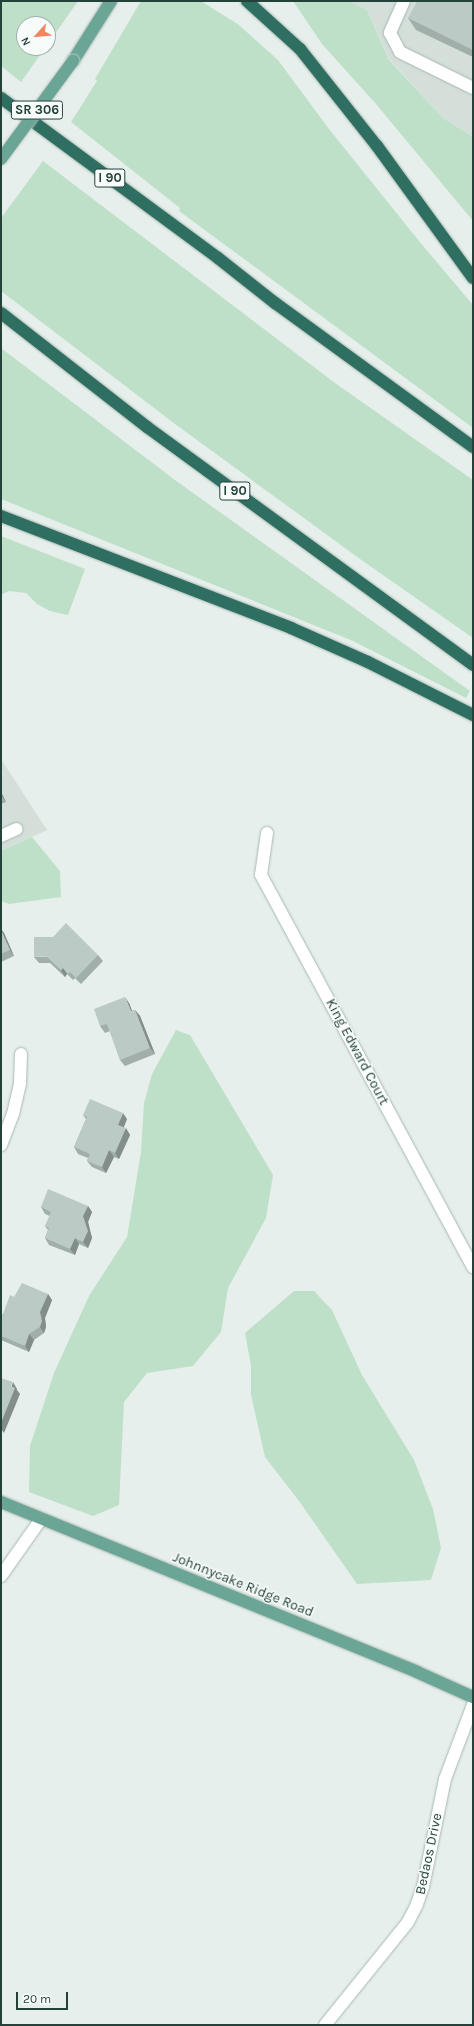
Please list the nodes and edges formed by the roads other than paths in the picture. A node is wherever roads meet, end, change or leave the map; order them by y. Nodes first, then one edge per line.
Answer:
1 (111, 1) edge
2 (247, 1) edge
3 (404, 1) edge
4 (473, 88) edge
5 (1, 98) edge
6 (1, 159) edge
7 (473, 278) edge
8 (1, 314) edge
9 (473, 447) edge
10 (1, 516) edge
11 (473, 665) edge
12 (473, 715) edge
13 (17, 829) dead end
14 (267, 833) dead end
15 (1, 836) edge
16 (21, 1054) dead end
17 (1, 1145) edge
18 (473, 1267) edge
19 (1, 1502) edge
20 (41, 1519) junction
21 (1, 1576) edge
22 (473, 1697) edge
23 (473, 1705) edge
24 (325, 2025) edge

1 - 6 main road, SR 306, bridge
2 - 7 highway
3 - 4 street
5 - 9 highway, I 90
8 - 11 highway, I 90
10 - 12 highway
13 - 15 street
14 - 18 street, King Edward Court
16 - 17 street
19 - 20 main road, Johnnycake Ridge Road
20 - 21 street
20 - 22 main road, Johnnycake Ridge Road
23 - 24 street, Bedaos Drive

